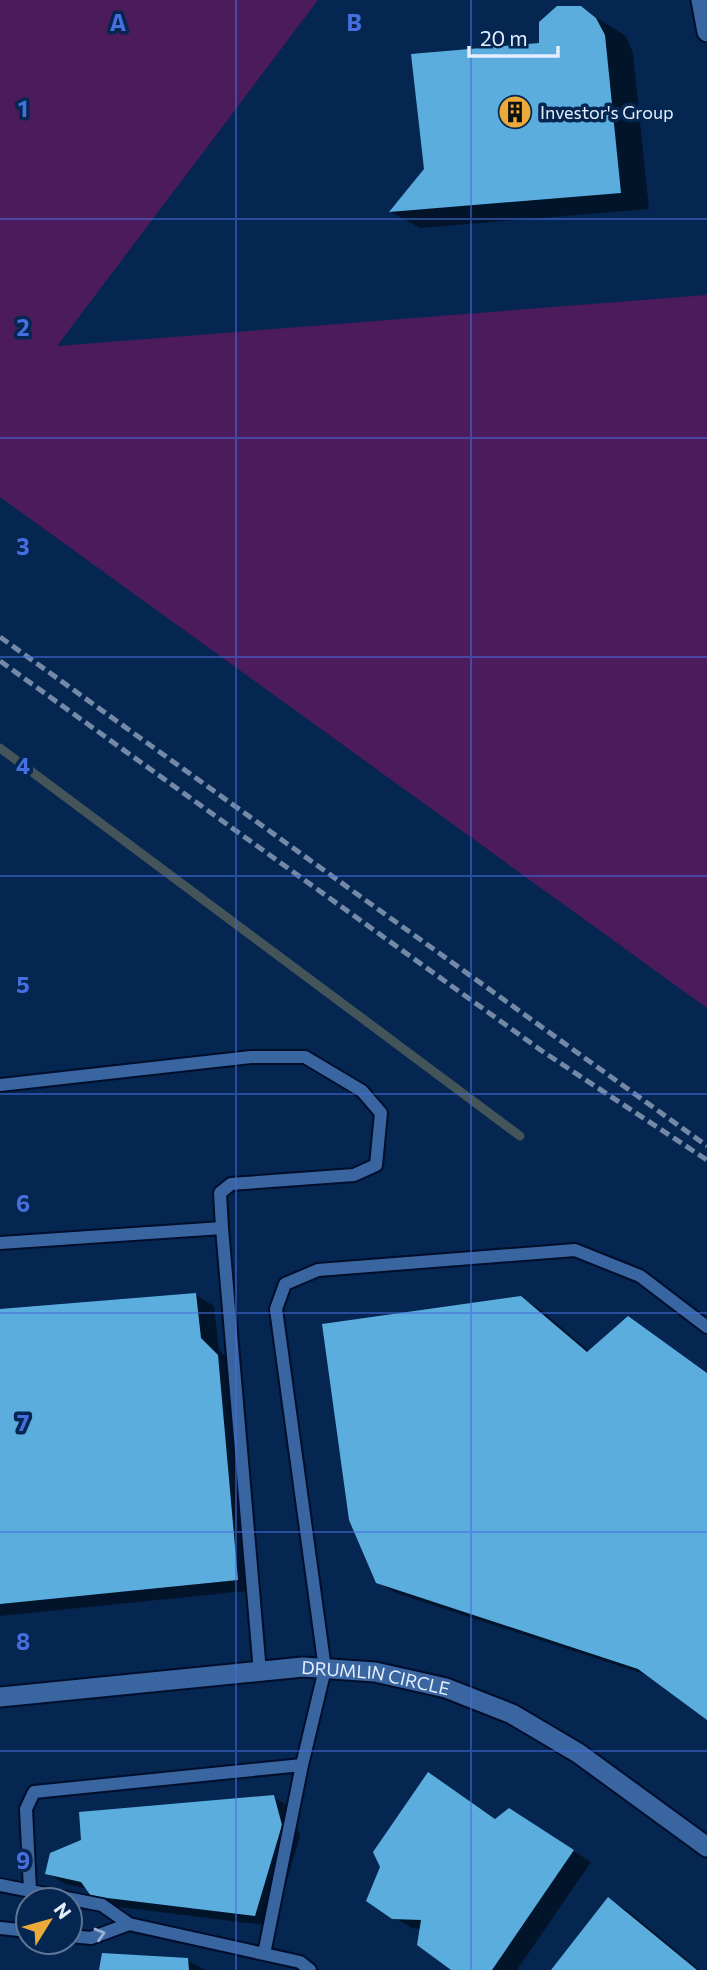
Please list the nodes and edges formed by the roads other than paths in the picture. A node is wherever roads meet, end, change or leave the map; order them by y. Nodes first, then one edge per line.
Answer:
1 (701, 0) edge
2 (707, 32) edge
3 (0, 1085) edge
4 (222, 1228) junction
5 (0, 1243) edge
6 (707, 1327) edge
7 (325, 1669) junction
8 (260, 1672) junction
9 (0, 1697) edge
10 (302, 1765) junction
11 (707, 1847) edge
12 (30, 1886) edge
13 (84, 1901) edge
14 (129, 1924) junction
15 (84, 1937) edge
16 (264, 1954) junction
17 (310, 1970) edge

1 - 2 street
3 - 4 lane
4 - 5 lane
4 - 8 lane
6 - 7 lane
7 - 8 street, DRUMLIN CIRCLE
7 - 10 lane
7 - 11 street, DRUMLIN CIRCLE
8 - 9 street, DRUMLIN CIRCLE
10 - 12 lane
10 - 16 lane
13 - 14 lane
15 -> 14 lane
14 - 16 lane
16 - 17 lane

